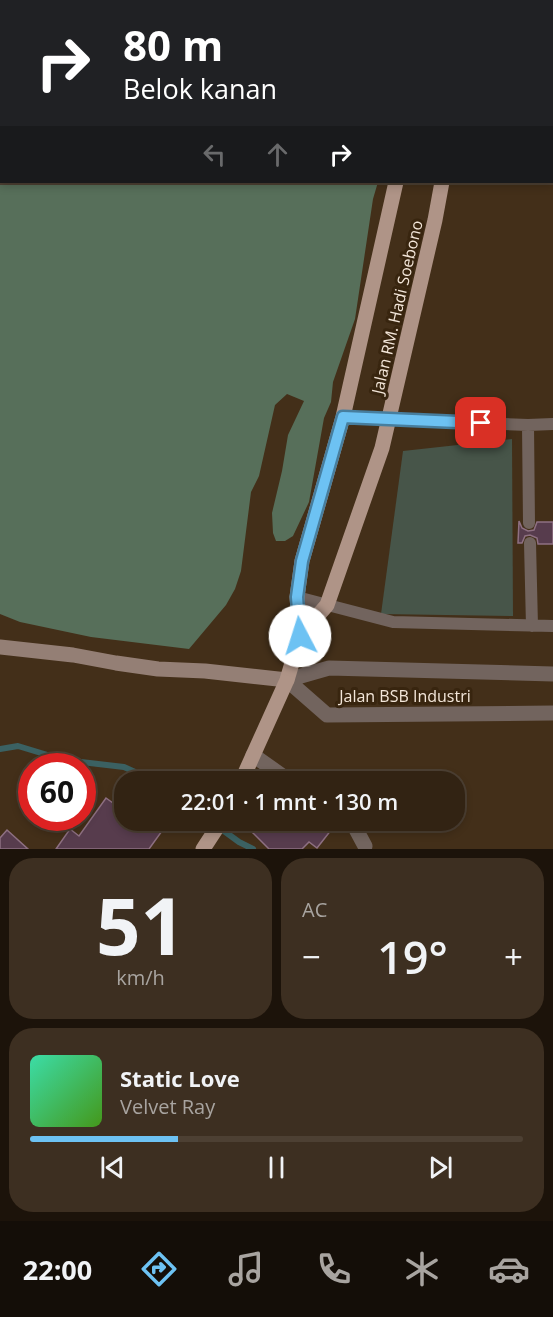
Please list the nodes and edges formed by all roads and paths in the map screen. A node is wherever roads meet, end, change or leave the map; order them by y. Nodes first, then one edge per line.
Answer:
1 (396, 183) edge
2 (442, 183) edge
3 (343, 417) junction
4 (390, 418) junction
5 (553, 424) edge
6 (528, 425) junction
7 (529, 523) dead end
8 (530, 543) dead end
9 (297, 597) junction
10 (327, 605) junction
11 (532, 626) junction
12 (553, 626) edge
13 (300, 636) junction
14 (0, 647) edge
15 (553, 674) edge
16 (287, 680) junction
17 (553, 713) edge
18 (253, 755) junction
19 (246, 771) edge
20 (276, 771) edge
21 (215, 831) edge
22 (357, 831) edge
23 (205, 846) edge
24 (365, 846) dead end

1 - 3 main road, Jalan RM. Hadi Soebono
2 - 4 main road, Jalan RM. Hadi Soebono
3 - 4 lane
3 - 9 main road, Jalan RM. Hadi Soebono
4 - 6 lane
4 - 10 main road, Jalan RM. Hadi Soebono
5 - 6 lane
6 - 7 lane
8 - 11 lane
9 - 10 lane
9 - 13 main road, Jalan RM. Hadi Soebono
10 - 11 lane
10 - 13 main road, Jalan RM. Hadi Soebono
11 - 12 lane
13 - 16 main road, Jalan RM. Hadi Soebono
14 - 16 main road
15 - 16 street, Jalan BSB Industri
16 - 17 street, Jalan BSB Industri
16 - 18 main road, Jalan RM. Hadi Soebono
18 - 19 main road, Jalan RM. Hadi Soebono
18 - 20 street
21 - 23 main road
22 - 24 street

